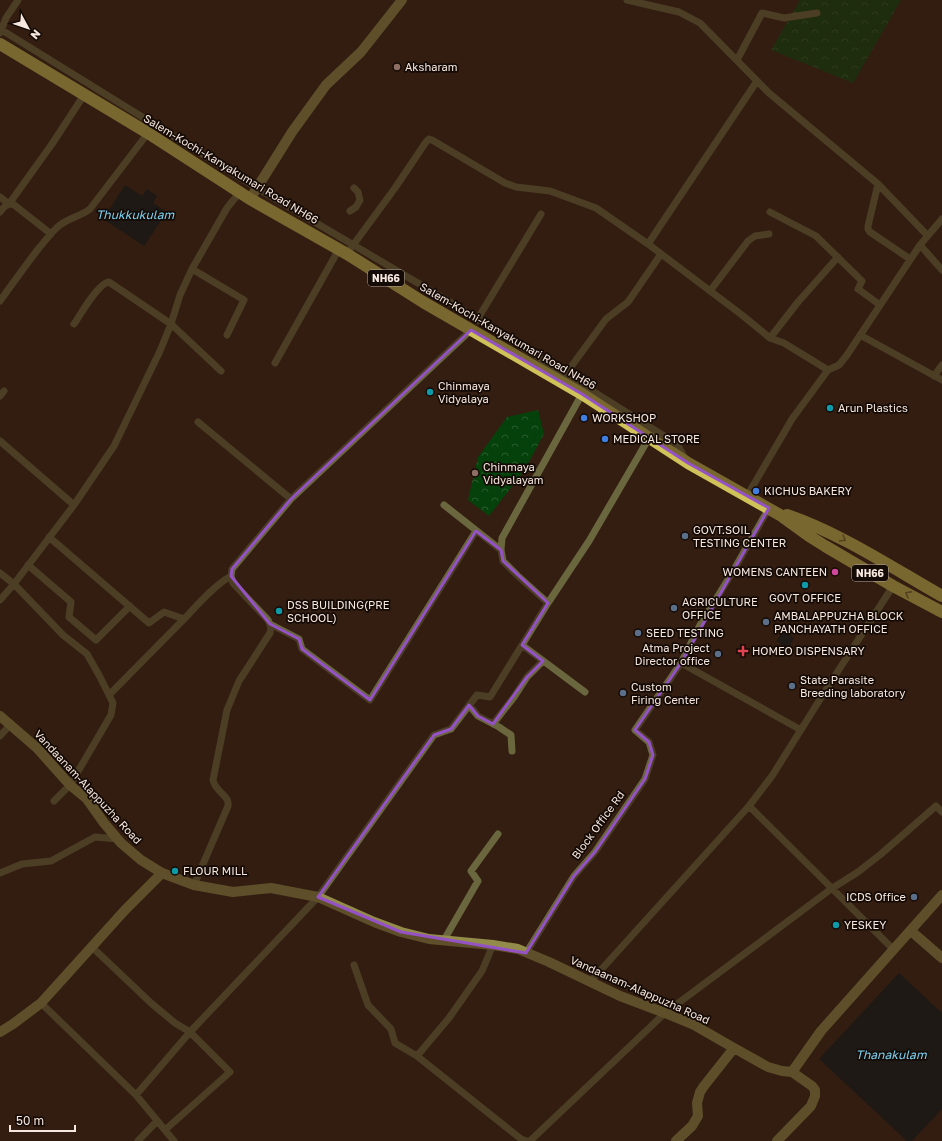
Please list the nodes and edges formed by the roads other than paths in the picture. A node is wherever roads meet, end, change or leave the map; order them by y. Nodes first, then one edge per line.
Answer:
1 (18, 0) edge
2 (402, 0) edge
3 (627, 0) edge
4 (817, 13) dead end
5 (1, 31) edge
6 (0, 44) edge
7 (737, 60) junction
8 (758, 81) junction
9 (84, 95) junction
10 (148, 133) junction
11 (878, 184) junction
12 (257, 188) junction
13 (354, 188) dead end
14 (240, 192) junction
15 (0, 197) edge
16 (250, 198) junction
17 (9, 204) junction
18 (350, 211) dead end
19 (0, 212) edge
20 (770, 212) dead end
21 (541, 214) dead end
22 (942, 219) edge
23 (51, 234) junction
24 (769, 234) dead end
25 (927, 235) junction
26 (648, 244) junction
27 (920, 245) junction
28 (346, 249) junction
29 (661, 254) junction
30 (838, 257) junction
31 (910, 259) junction
32 (192, 269) junction
33 (942, 270) edge
34 (710, 291) junction
35 (0, 301) edge
36 (880, 304) junction
37 (74, 324) dead end
38 (171, 324) junction
39 (474, 325) junction
40 (227, 335) dead end
41 (860, 335) junction
42 (770, 338) junction
43 (275, 363) dead end
44 (942, 365) edge
45 (828, 370) junction
46 (221, 371) dead end
47 (565, 375) junction
48 (934, 376) junction
49 (942, 380) edge
50 (582, 394) junction
51 (198, 422) dead end
52 (649, 438) junction
53 (0, 441) edge
54 (688, 463) junction
55 (747, 496) junction
56 (291, 499) junction
57 (74, 505) junction
58 (444, 505) dead end
59 (770, 509) junction
60 (476, 531) junction
61 (50, 537) junction
62 (500, 550) junction
63 (28, 565) junction
64 (0, 573) edge
65 (230, 576) junction
66 (14, 584) junction
67 (893, 586) junction
68 (942, 596) edge
69 (0, 600) edge
70 (548, 603) junction
71 (130, 606) junction
72 (942, 612) edge
73 (184, 619) junction
74 (270, 624) junction
75 (522, 645) junction
76 (543, 661) junction
77 (681, 663) junction
78 (585, 692) dead end
79 (109, 695) junction
80 (469, 705) junction
81 (0, 716) edge
82 (11, 724) junction
83 (493, 724) junction
84 (801, 730) junction
85 (0, 736) edge
86 (512, 751) dead end
87 (70, 785) junction
88 (54, 801) dead end
89 (749, 806) junction
90 (942, 812) edge
91 (498, 834) dead end
92 (118, 839) junction
93 (0, 873) edge
94 (162, 873) junction
95 (194, 885) junction
96 (831, 889) junction
97 (942, 895) edge
98 (318, 896) junction
99 (911, 931) junction
100 (444, 940) junction
101 (493, 945) junction
102 (92, 947) junction
103 (893, 949) junction
104 (526, 953) junction
105 (942, 958) edge
106 (354, 965) dead end
107 (590, 982) junction
108 (42, 1003) junction
109 (665, 1013) junction
110 (0, 1032) edge
111 (190, 1032) junction
112 (734, 1048) junction
113 (417, 1056) junction
114 (792, 1072) junction
115 (136, 1095) junction
116 (158, 1121) junction
117 (165, 1130) junction
118 (138, 1141) edge
119 (174, 1141) edge
120 (529, 1141) edge
121 (676, 1141) edge
122 (777, 1141) edge

1 - 5 street
2 - 12 main road
3 - 7 street
4 - 7 street
5 - 12 street
6 - 9 highway, Salem-Kochi-Kanyakumari Road NH66 / NH66
7 - 8 street
8 - 11 street
8 - 26 street
9 - 10 highway, Salem-Kochi-Kanyakumari Road NH66 / NH66
9 - 17 street
10 - 14 highway, Salem-Kochi-Kanyakumari Road NH66 / NH66
10 - 23 street
11 - 25 street
11 - 31 street
12 - 16 main road
12 - 28 street
13 - 18 street
14 - 16 highway, Salem-Kochi-Kanyakumari Road NH66 / NH66
14 - 32 street
15 - 17 street
16 - 28 highway, Salem-Kochi-Kanyakumari Road NH66 / NH66
17 - 19 street
17 - 23 street
20 - 30 street
21 - 39 street
22 - 25 street
23 - 35 street
24 - 34 street
25 - 27 street
26 - 28 street
26 - 29 street
27 - 31 street
27 - 33 street
28 - 39 highway, Salem-Kochi-Kanyakumari Road NH66 / NH66
28 - 43 street
29 - 34 street
29 - 47 street
30 - 36 street
30 - 42 street
31 - 36 street
32 - 38 street
32 - 40 street
34 - 42 street
36 - 41 street
37 - 38 street
38 - 46 street
38 - 57 street
39 - 47 street
39 - 50 highway, Salem-Kochi-Kanyakumari Road NH66 / NH66
39 - 56 street
41 - 45 street
41 - 48 street
42 - 45 street
44 - 48 street
45 - 55 street
47 - 54 street
48 - 49 street
50 - 52 highway, Salem-Kochi-Kanyakumari Road NH66 / NH66
50 - 62 street
51 - 56 street
52 - 54 highway, Salem-Kochi-Kanyakumari Road NH66 / NH66
52 - 70 street
53 - 57 street
54 - 55 highway, Salem-Kochi-Kanyakumari Road NH66 / NH66
55 - 59 highway, Salem-Kochi-Kanyakumari Road NH66 / NH66
56 - 65 street
57 - 61 street
58 - 60 street
59 - 67 highway, Salem-Kochi-Kanyakumari Road NH66 / NH66
59 -> 68 highway, NH66
59 - 77 street
60 - 62 street
60 - 74 street
61 - 63 street
61 - 71 street
62 - 70 street
63 - 66 street
63 - 71 street
64 - 66 street
65 - 73 street
65 - 74 street
66 - 69 street
66 - 79 street
72 -> 67 highway, Salem-Kochi-Kanyakumari Road NH66 / NH66
67 - 84 street
70 - 75 street
71 - 73 street
73 - 79 street
74 - 95 street
75 - 76 street
75 - 80 street
76 - 78 street
76 - 83 street
77 - 84 street
77 - 104 street, Block Office Rd
79 - 87 street
80 - 83 street
80 - 98 street
81 - 82 main road, Vandaanam-Alappuzha Road
82 - 85 street
82 - 87 main road, Vandaanam-Alappuzha Road
83 - 86 street
84 - 89 street
87 - 88 street
87 - 92 main road, Vandaanam-Alappuzha Road
89 - 96 street
89 - 107 street
90 - 96 street
91 - 100 street
92 - 93 street
92 - 94 main road, Vandaanam-Alappuzha Road
94 - 95 main road, Vandaanam-Alappuzha Road
94 - 102 main road
95 - 98 main road, Vandaanam-Alappuzha Road
96 - 103 street
96 - 109 street
97 - 99 main road
98 - 100 main road, Vandaanam-Alappuzha Road
98 - 111 street
99 - 103 main road
99 - 105 main road
100 - 101 main road, Vandaanam-Alappuzha Road
101 - 104 main road, Vandaanam-Alappuzha Road
101 - 113 street
102 - 108 main road
102 - 111 street
103 - 114 main road
104 - 107 main road, Vandaanam-Alappuzha Road
106 - 113 street
107 - 109 main road, Vandaanam-Alappuzha Road
108 - 110 main road
108 - 115 street
109 - 112 main road, Vandaanam-Alappuzha Road
109 - 120 street
111 - 115 street
111 - 117 street
112 - 114 main road, Vandaanam-Alappuzha Road
112 - 121 main road
113 - 120 street
114 - 122 main road
115 - 116 street
116 - 117 street
116 - 118 street
117 - 119 street

